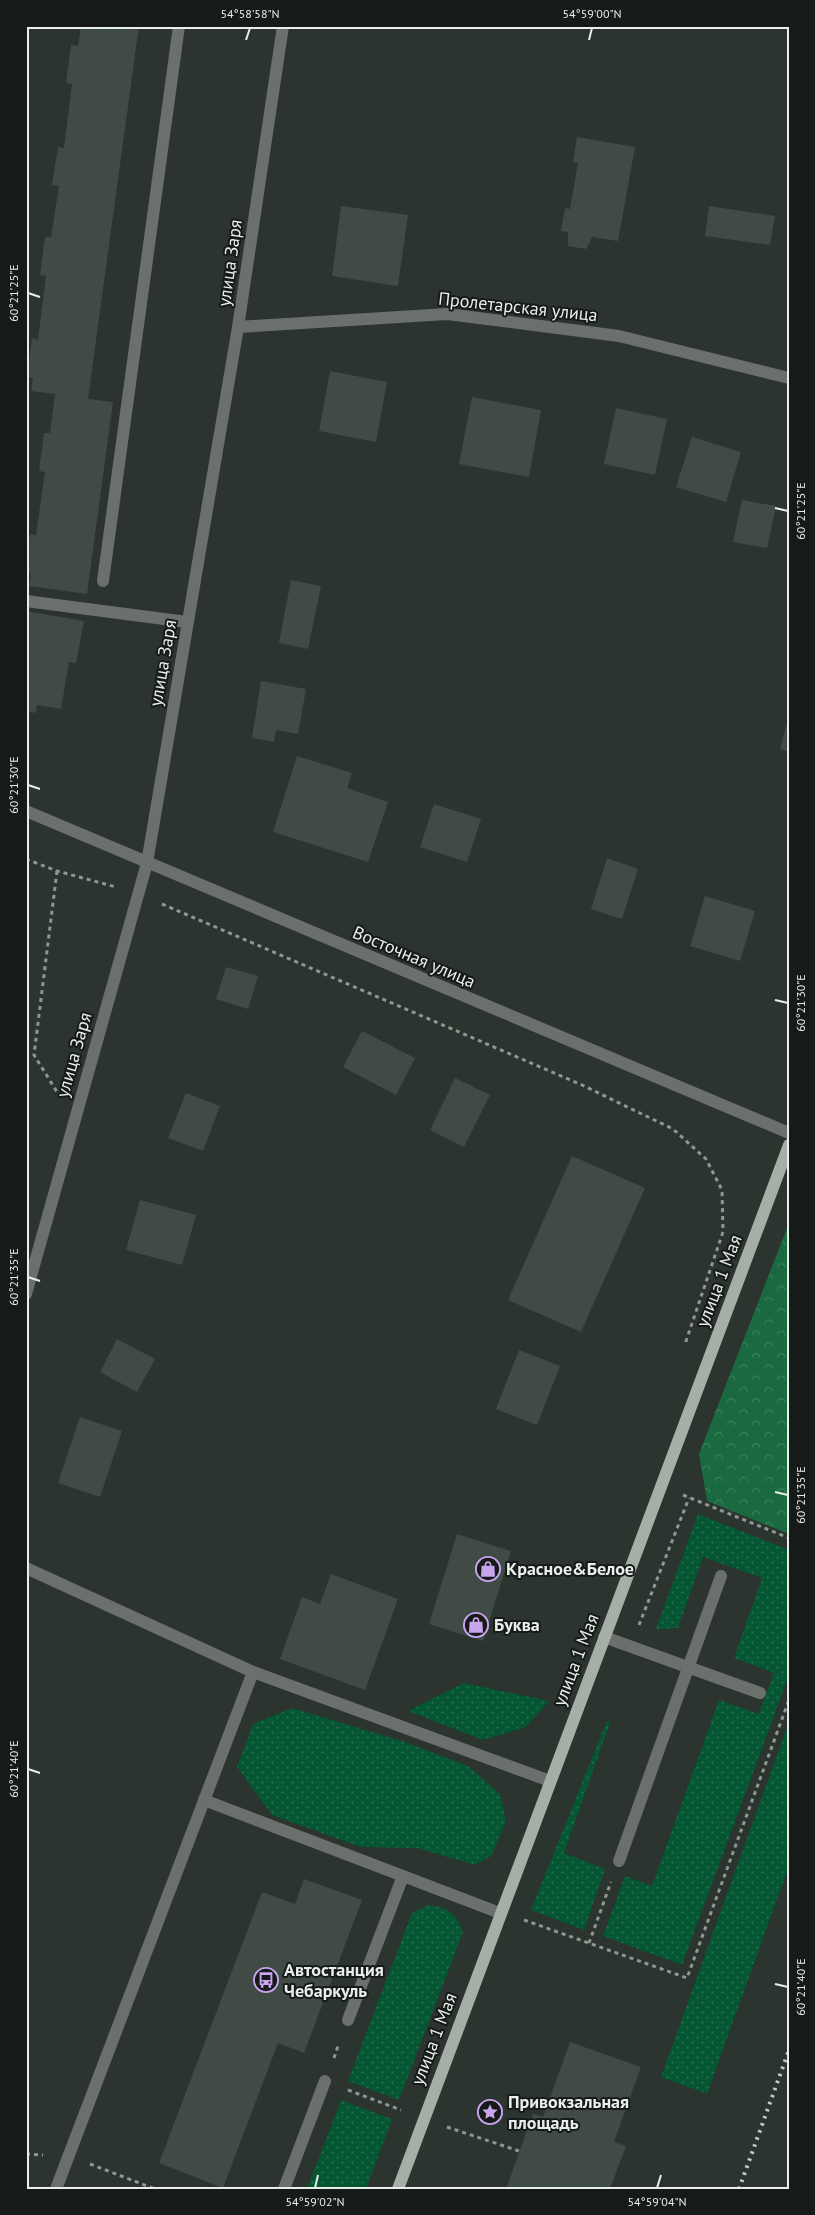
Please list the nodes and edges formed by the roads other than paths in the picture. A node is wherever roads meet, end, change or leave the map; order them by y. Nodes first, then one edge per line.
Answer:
1 (179, 26) edge
2 (283, 26) edge
3 (238, 327) junction
4 (789, 378) edge
5 (103, 581) dead end
6 (26, 600) edge
7 (187, 622) junction
8 (26, 811) edge
9 (147, 863) junction
10 (789, 1133) edge
11 (789, 1144) edge
12 (26, 1294) edge
13 (26, 1568) edge
14 (721, 1576) dead end
15 (604, 1637) junction
16 (688, 1667) junction
17 (253, 1672) junction
18 (760, 1693) dead end
19 (550, 1781) junction
20 (204, 1800) junction
21 (619, 1861) road end
22 (403, 1876) junction
23 (500, 1913) junction
24 (348, 2020) road end
25 (325, 2081) road end
26 (56, 2189) edge
27 (284, 2189) edge
28 (398, 2189) edge

1 - 5 street
2 - 3 street, улица Заря
3 - 4 street, Пролетарская улица
3 - 7 street, улица Заря
6 - 7 street
7 - 9 street, улица Заря
8 - 9 street, Восточная улица
9 - 10 street, Восточная улица
9 - 12 street, улица Заря
11 - 15 main road, улица 1 Мая
13 - 17 street
14 - 16 street
15 - 16 street
15 - 19 main road, улица 1 Мая
16 - 18 street
16 - 21 street
17 - 19 street
17 - 20 street
19 - 23 main road, улица 1 Мая
20 - 22 street
20 - 26 street
22 - 23 street
22 - 24 street
23 - 28 main road, улица 1 Мая
25 - 27 street

